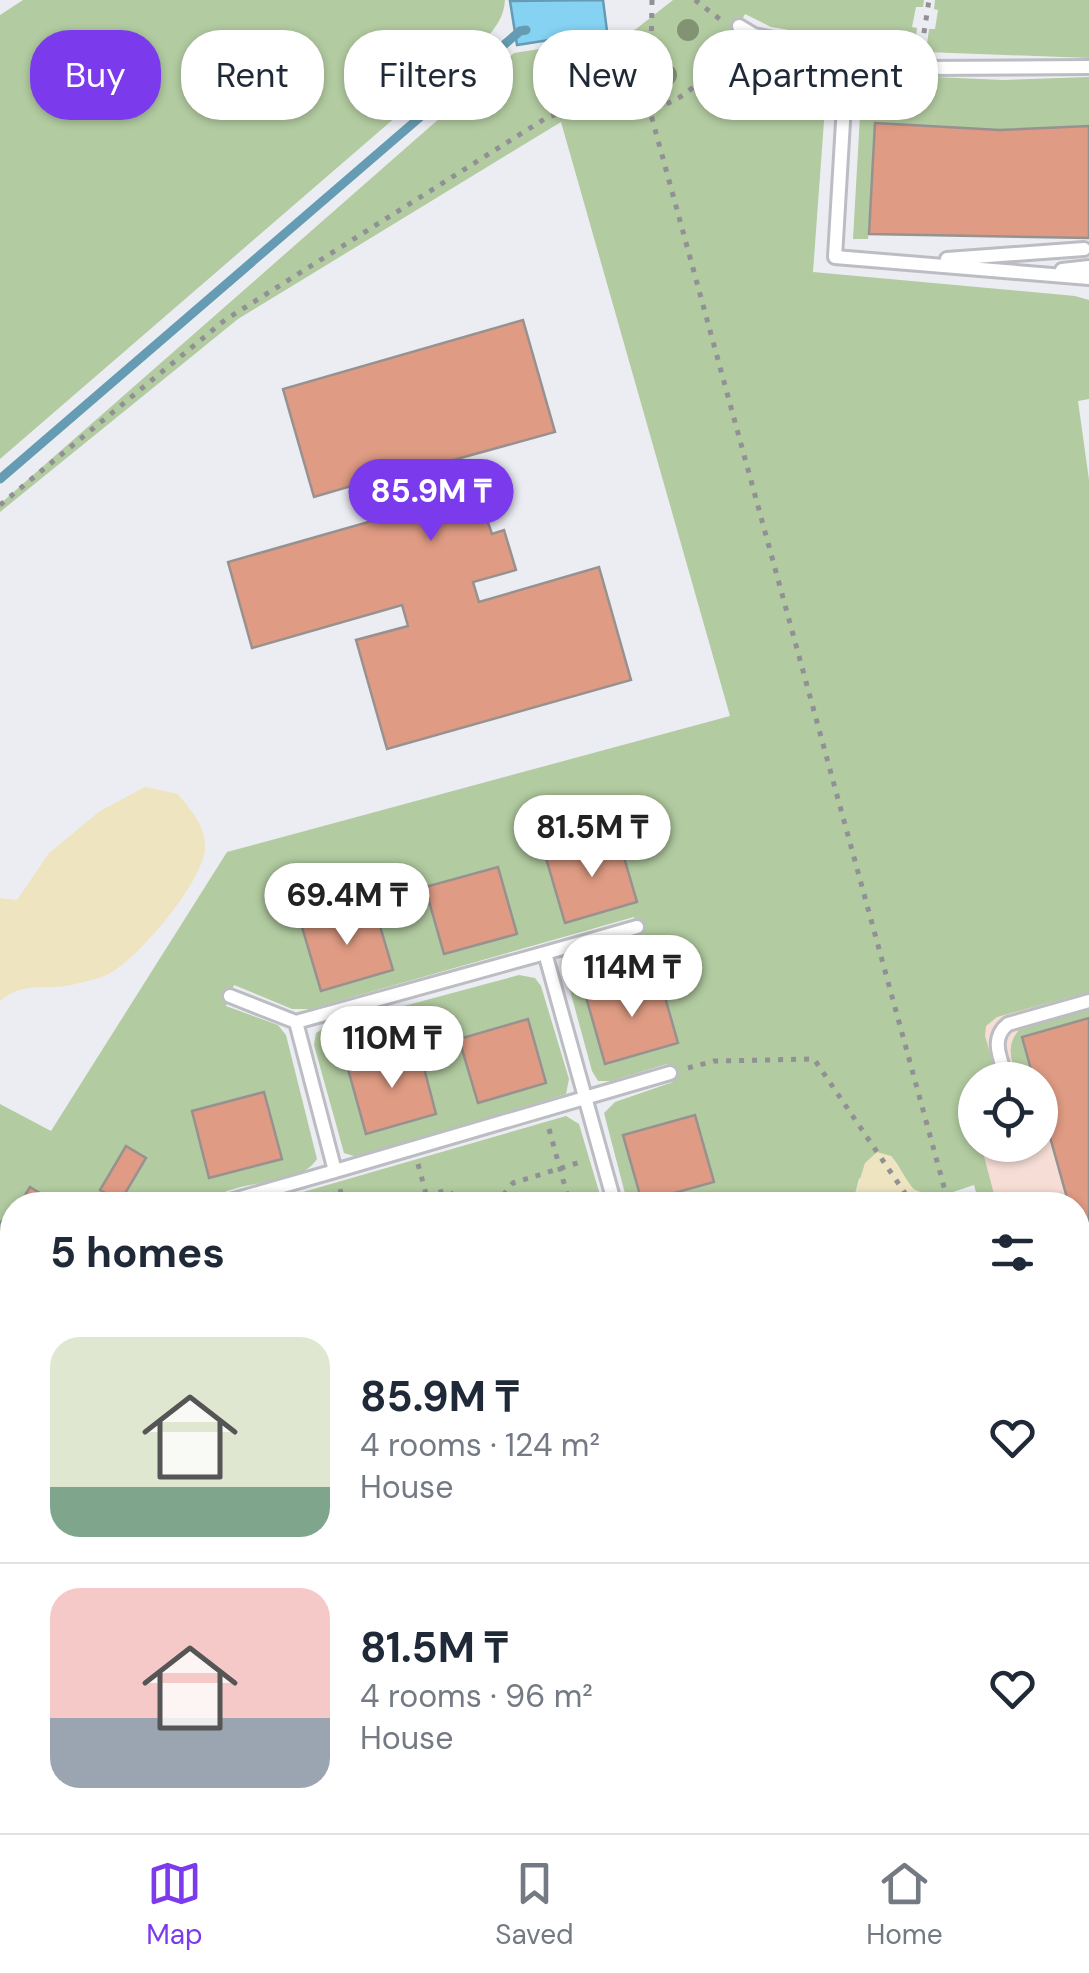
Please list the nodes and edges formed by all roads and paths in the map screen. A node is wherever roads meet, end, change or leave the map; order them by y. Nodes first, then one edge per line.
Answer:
1 (652, 0) edge
2 (929, 0) edge
3 (724, 22) dead end
4 (739, 26) dead end
5 (651, 30) edge
6 (746, 30) edge
7 (924, 30) edge
8 (1089, 67) edge
9 (938, 68) edge
10 (673, 102) edge
11 (543, 120) edge
12 (652, 120) edge
13 (843, 120) edge
14 (1084, 249) dead end
15 (906, 263) junction
16 (1089, 267) edge
17 (1040, 273) junction
18 (1089, 278) edge
19 (0, 505) edge
20 (637, 927) dead end
21 (545, 953) junction
22 (230, 996) dead end
23 (1089, 1001) edge
24 (296, 1022) junction
25 (1002, 1062) edge
26 (670, 1073) joint
27 (586, 1099) junction
28 (545, 1112) junction
29 (414, 1150) junction
30 (601, 1156) junction
31 (560, 1167) junction
32 (336, 1171) junction
33 (262, 1192) edge
34 (425, 1192) edge
35 (505, 1192) edge
36 (567, 1192) edge
37 (611, 1192) edge
38 (903, 1192) edge
39 (945, 1192) edge

1 - 5 path
2 - 7 path
3 - 10 path
4 - 6 lane
8 - 9 lane
11 - 19 path
12 - 39 path
13 - 15 lane
14 - 15 lane
15 - 17 lane
16 - 17 lane
17 - 18 lane
20 - 21 lane
21 - 24 lane
21 - 27 lane
22 - 24 lane
23 - 25 lane
24 - 32 lane
26 - 27 lane
26 - 38 path
27 - 28 lane
27 - 30 lane
28 - 29 lane
28 - 31 path
29 - 32 lane
29 - 34 path
30 - 31 path
30 - 37 lane
31 - 35 path
31 - 36 path
32 - 33 lane

